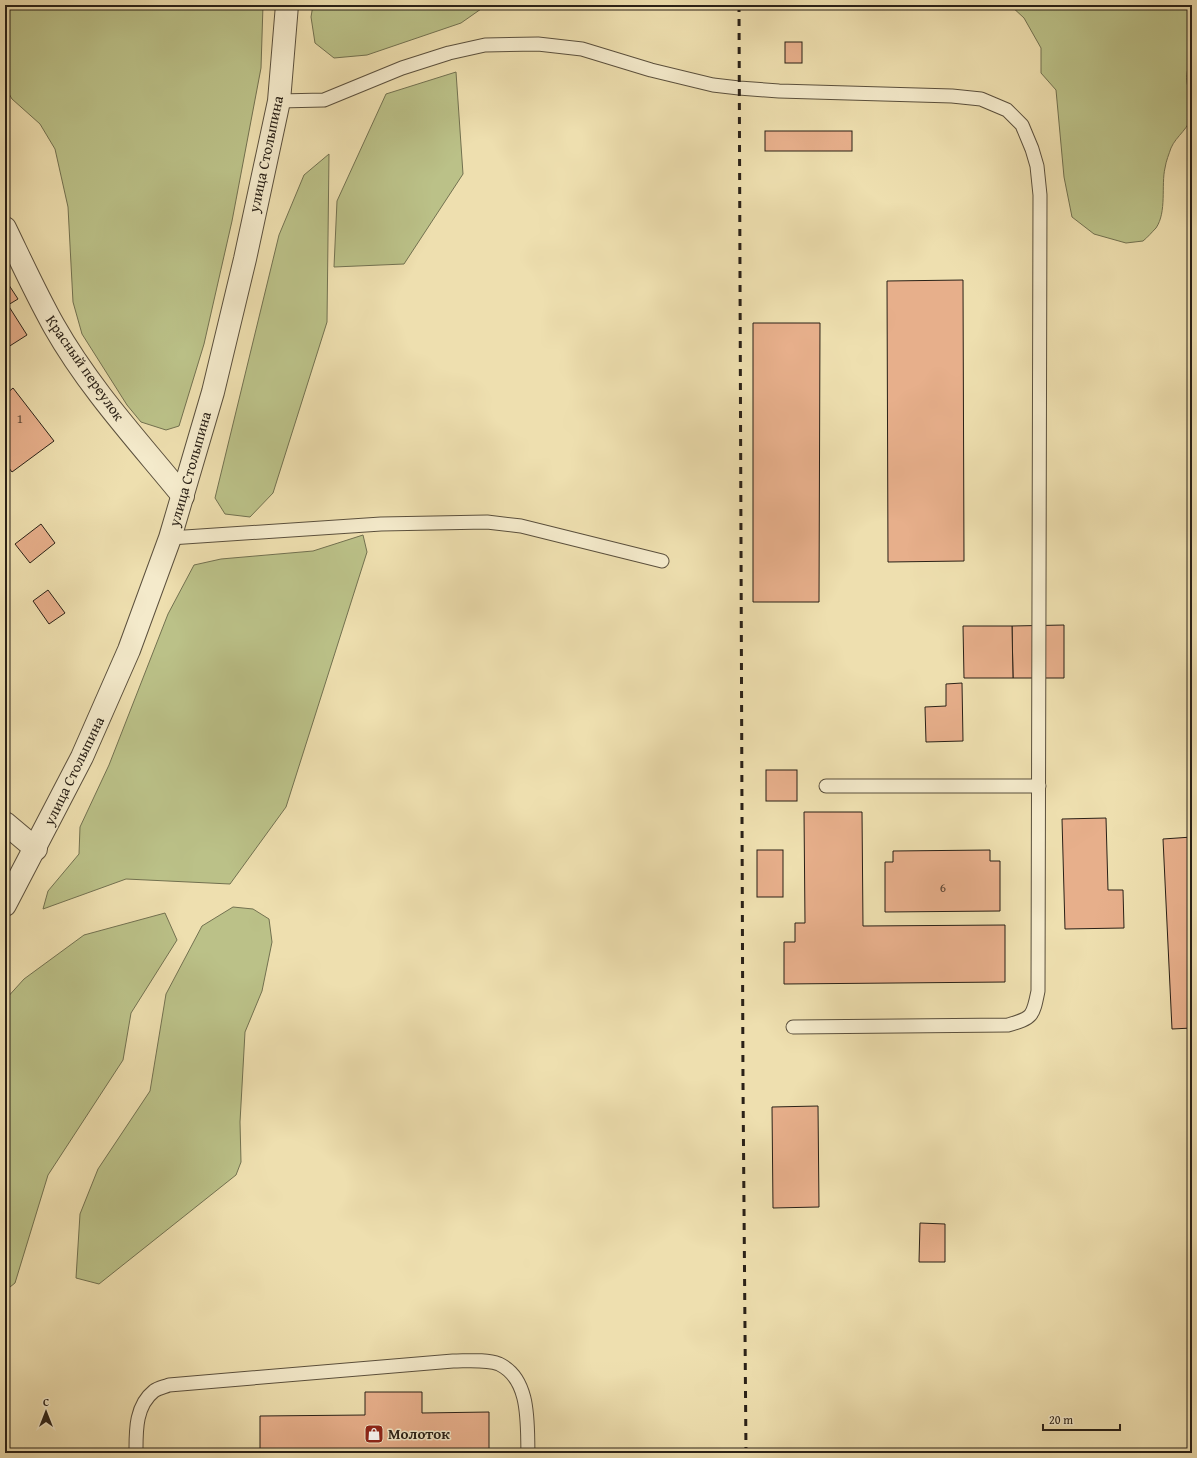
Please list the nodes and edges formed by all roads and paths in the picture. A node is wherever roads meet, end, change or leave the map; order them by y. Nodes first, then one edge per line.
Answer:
1 (287, 5) edge
2 (279, 101) junction
3 (5, 228) edge
4 (183, 496) junction
5 (170, 538) junction
6 (662, 561) dead end
7 (826, 786) dead end
8 (1039, 786) junction
9 (5, 823) edge
10 (36, 849) junction
11 (5, 905) edge
12 (793, 1027) dead end
13 (136, 1453) edge
14 (528, 1453) edge

1 - 2 street, улица Столыпина
2 - 4 street, улица Столыпина
2 - 8 lane
3 - 4 street, Красный переулок
4 - 5 street, улица Столыпина
5 - 6 lane
5 - 10 street, улица Столыпина
7 - 8 lane
8 - 12 lane
9 - 10 street
10 - 11 street, улица Столыпина
13 - 14 lane

